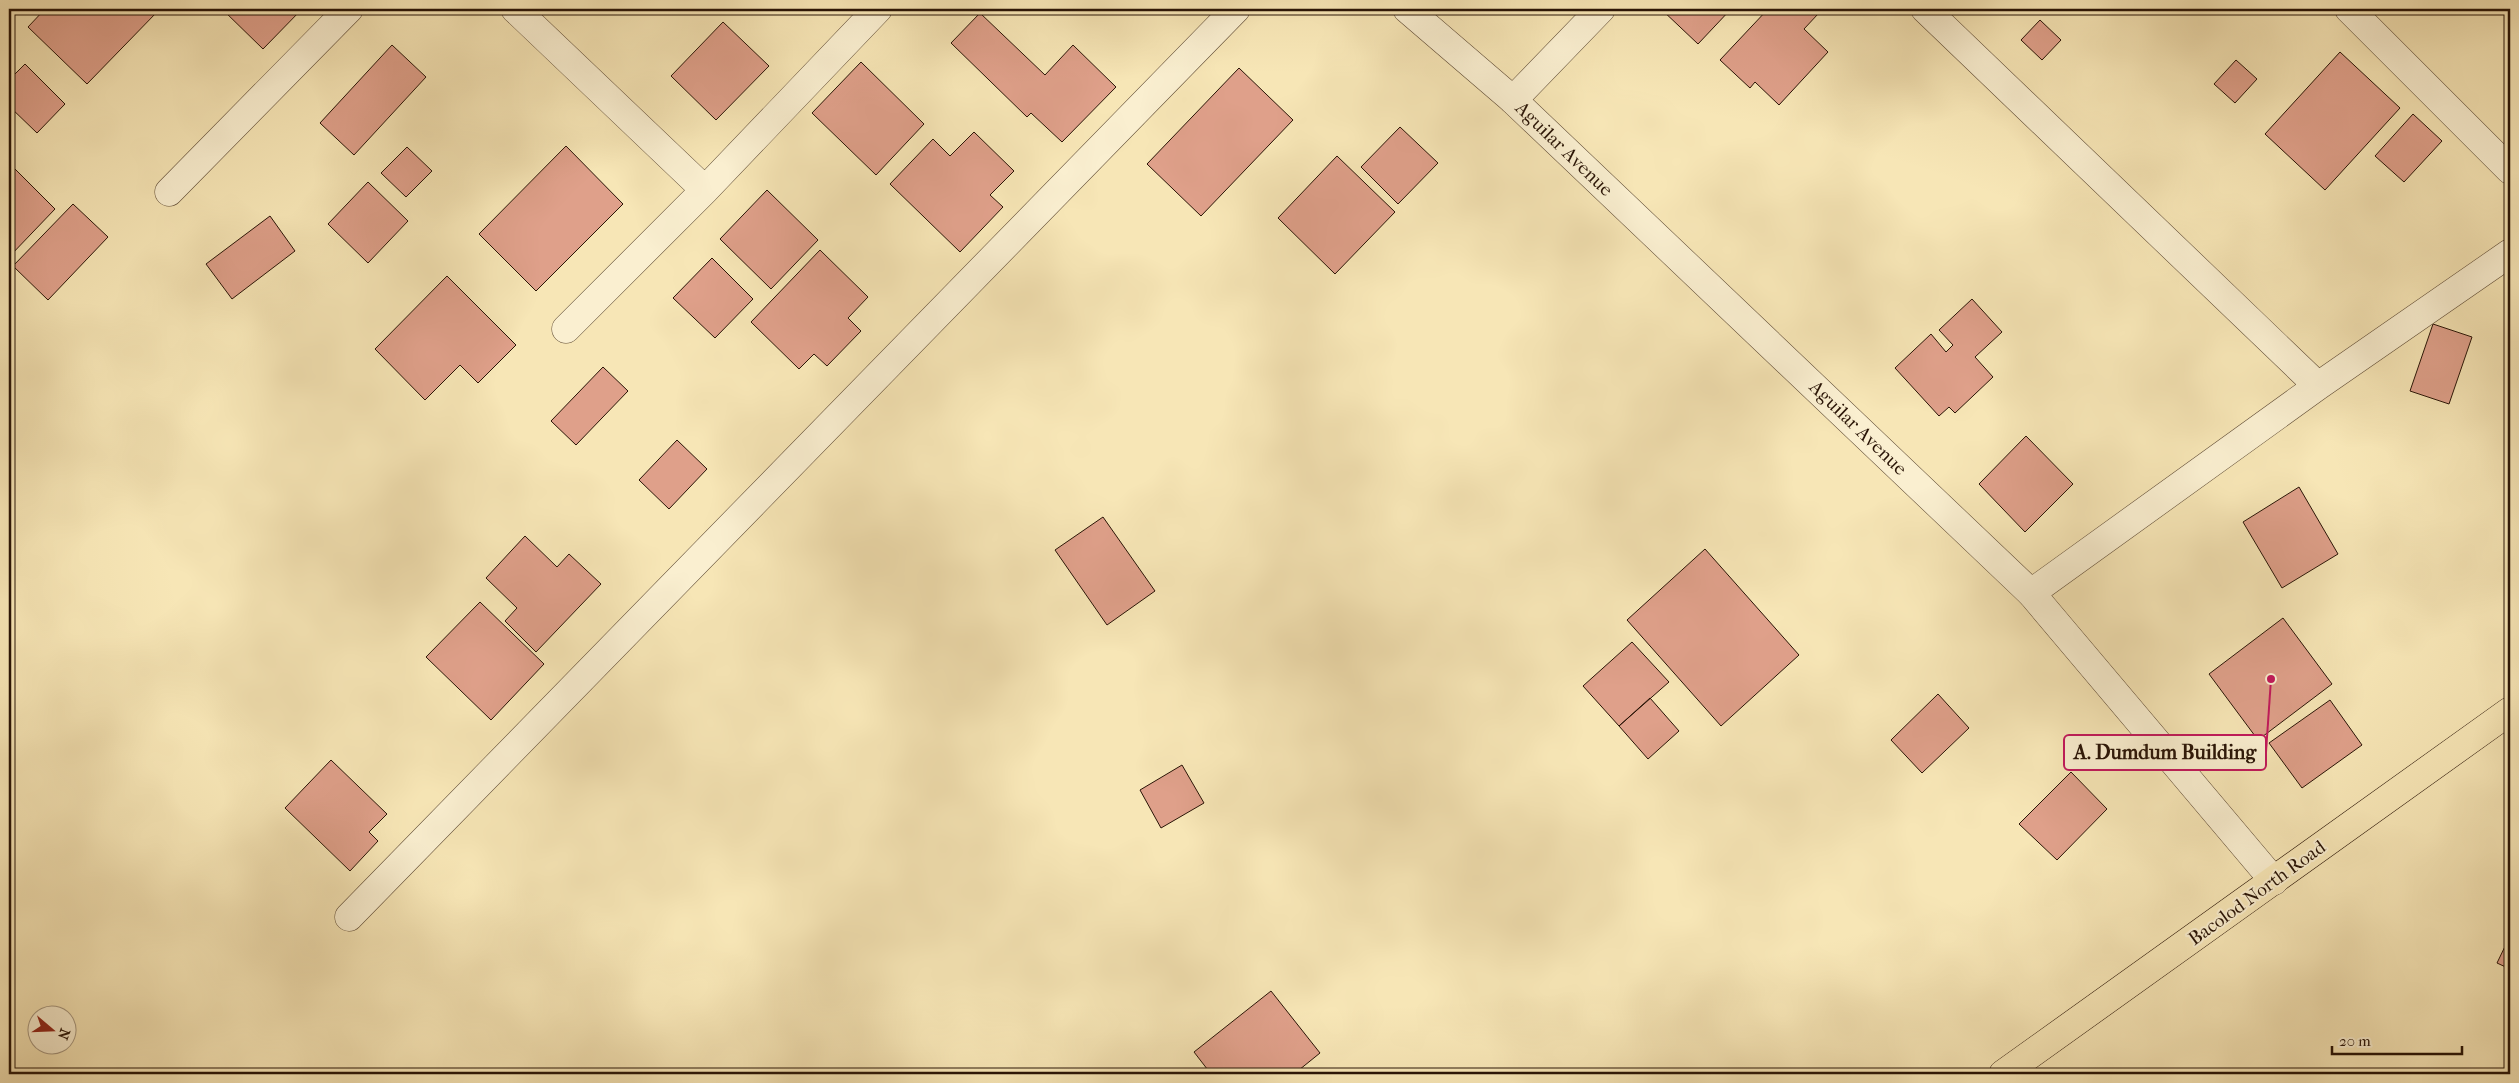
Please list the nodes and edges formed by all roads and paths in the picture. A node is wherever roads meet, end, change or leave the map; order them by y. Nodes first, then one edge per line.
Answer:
1 (349, 9) edge
2 (515, 9) edge
3 (878, 9) edge
4 (1236, 9) edge
5 (1407, 9) edge
6 (1601, 9) edge
7 (1925, 9) edge
8 (2349, 9) edge
9 (1513, 100) junction
10 (2510, 170) edge
11 (705, 190) junction
12 (169, 192) dead end
13 (2510, 253) edge
14 (566, 329) dead end
15 (2318, 386) junction
16 (2031, 593) junction
17 (2510, 711) edge
18 (2274, 881) junction
19 (349, 917) dead end
20 (2003, 1074) edge

1 - 12 street
2 - 11 street
3 - 11 street
4 - 19 street
5 - 9 street, Aguilar Avenue
6 - 9 street
7 - 15 street
8 - 10 street
9 - 16 street, Aguilar Avenue
11 - 14 street
13 - 15 street
15 - 16 street
16 - 18 street, Aguilar Avenue
17 - 18 highway, Bacolod North Road
18 - 20 highway, Bacolod North Road

